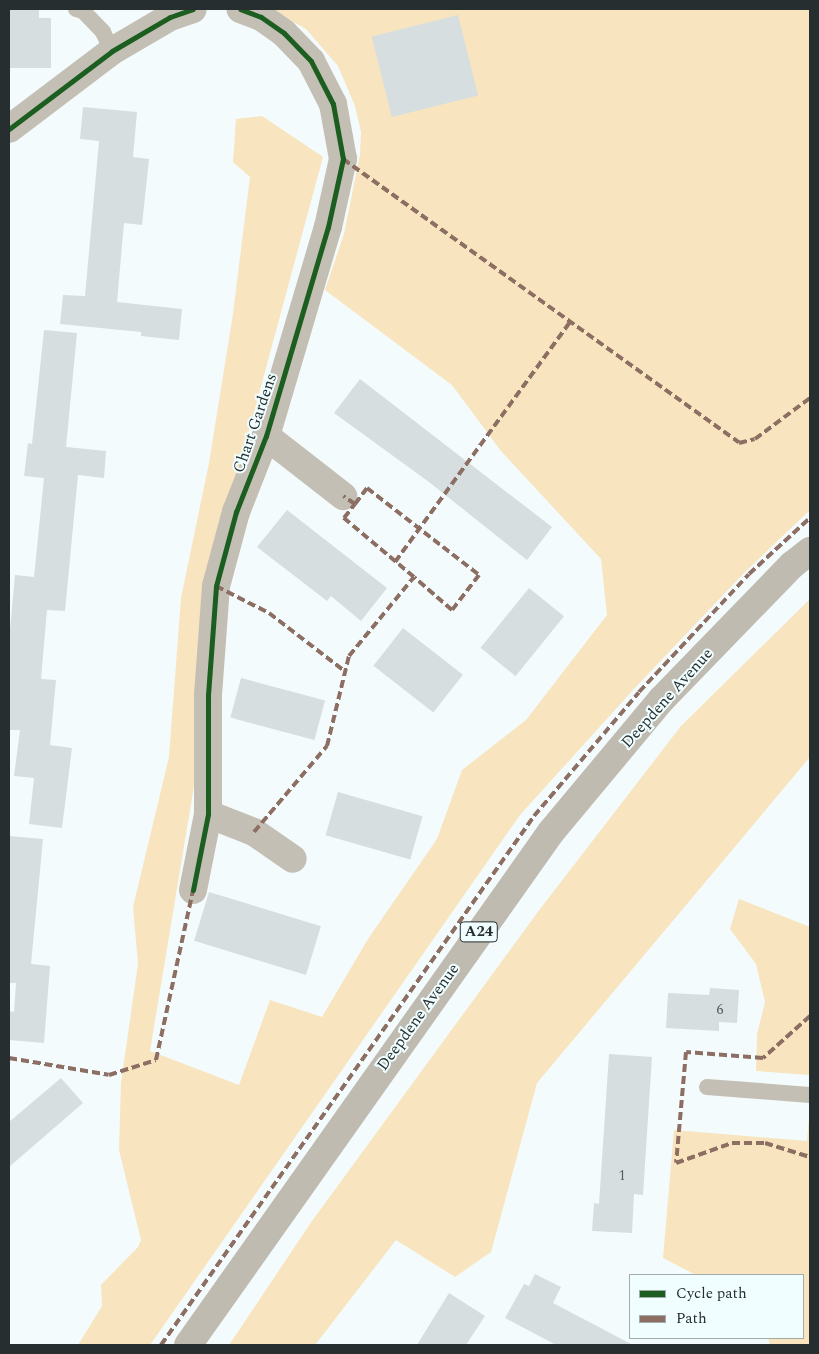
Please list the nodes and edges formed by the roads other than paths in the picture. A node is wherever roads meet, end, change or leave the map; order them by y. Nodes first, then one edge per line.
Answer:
1 (76, 9) edge
2 (193, 9) edge
3 (240, 9) edge
4 (112, 51) junction
5 (9, 129) edge
6 (266, 436) junction
7 (343, 496) dead end
8 (810, 551) edge
9 (208, 814) junction
10 (293, 860) dead end
11 (192, 890) dead end
12 (707, 1087) dead end
13 (810, 1095) edge
14 (188, 1345) edge

1 - 4 lane
2 - 4 street
3 - 6 street, Chart Gardens
4 - 5 street
6 - 7 street, Chart Gardens
6 - 9 street, Chart Gardens
8 - 14 highway, Deepdene Avenue / A24
9 - 10 street
9 - 11 street, Chart Gardens
12 - 13 lane

